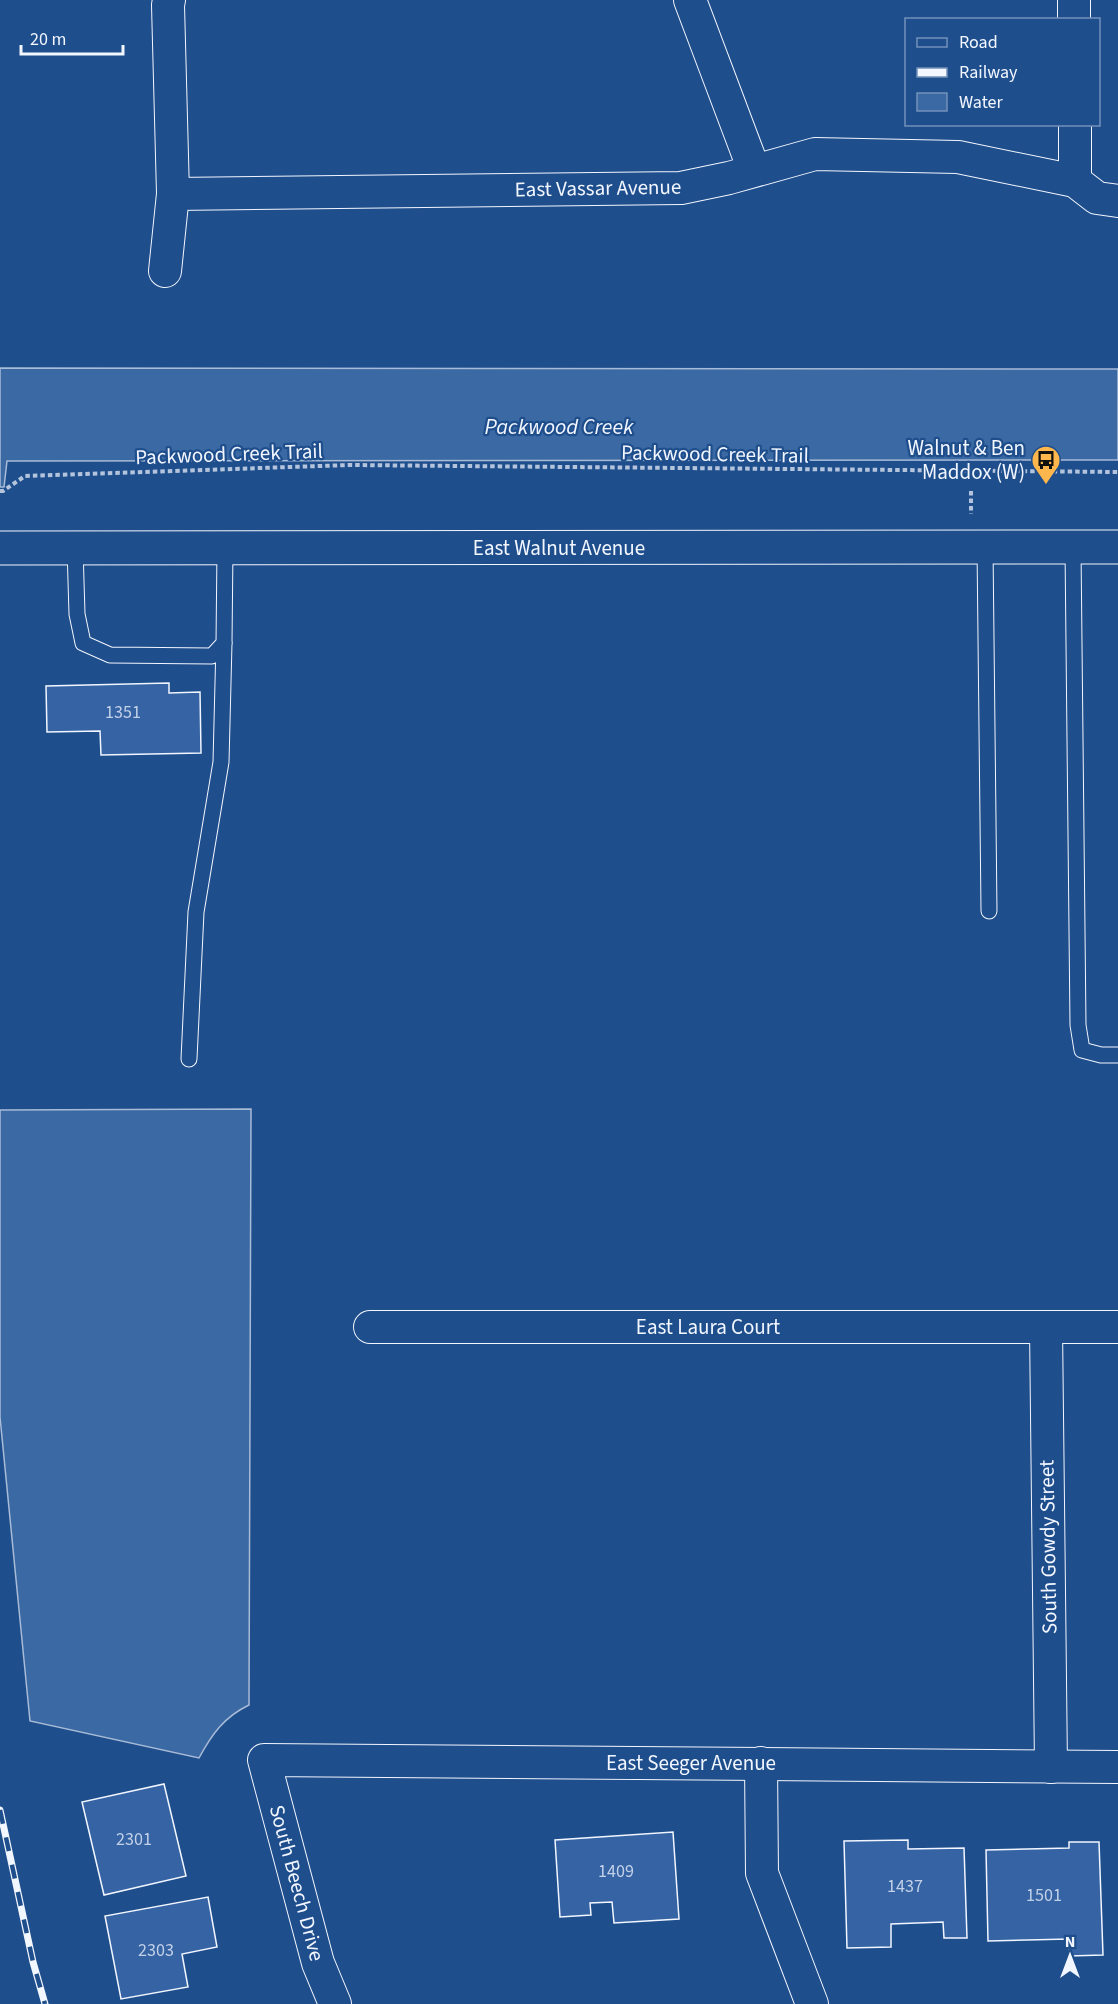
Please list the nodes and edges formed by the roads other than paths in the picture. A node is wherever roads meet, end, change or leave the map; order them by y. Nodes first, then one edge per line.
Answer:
1 (169, 0) edge
2 (690, 0) edge
3 (1074, 0) edge
4 (1074, 18) edge
5 (1075, 126) edge
6 (754, 170) junction
7 (1075, 181) junction
8 (173, 194) junction
9 (1118, 201) edge
10 (165, 272) dead end
11 (985, 547) junction
12 (1118, 547) edge
13 (0, 548) edge
14 (75, 548) junction
15 (225, 548) junction
16 (1073, 548) junction
17 (224, 643) junction
18 (989, 911) dead end
19 (1118, 1055) edge
20 (189, 1059) dead end
21 (370, 1327) dead end
22 (1046, 1327) junction
23 (1118, 1327) edge
24 (264, 1760) joint
25 (760, 1763) junction
26 (1051, 1767) junction
27 (1118, 1767) edge
28 (335, 2004) edge
29 (812, 2004) edge

1 - 8 street
2 - 6 street
3 - 4 street
5 - 7 street
6 - 7 street, East Vassar Avenue
6 - 8 street, East Vassar Avenue
7 - 9 street, East Vassar Avenue
8 - 10 street
11 - 15 main road, East Walnut Avenue
11 - 16 main road, East Walnut Avenue
11 - 18 lane
12 - 16 main road, East Walnut Avenue
13 - 14 main road, East Walnut Avenue
14 - 15 main road, East Walnut Avenue
14 - 17 lane
15 - 17 lane
16 - 19 lane
17 - 20 lane
21 - 22 street, East Laura Court
22 - 23 street, East Laura Court
22 - 26 street, South Gowdy Street
24 - 25 street, East Seeger Avenue
24 - 28 street, South Beech Drive
25 - 26 street, East Seeger Avenue
25 - 29 street
26 - 27 street, East Seeger Avenue

